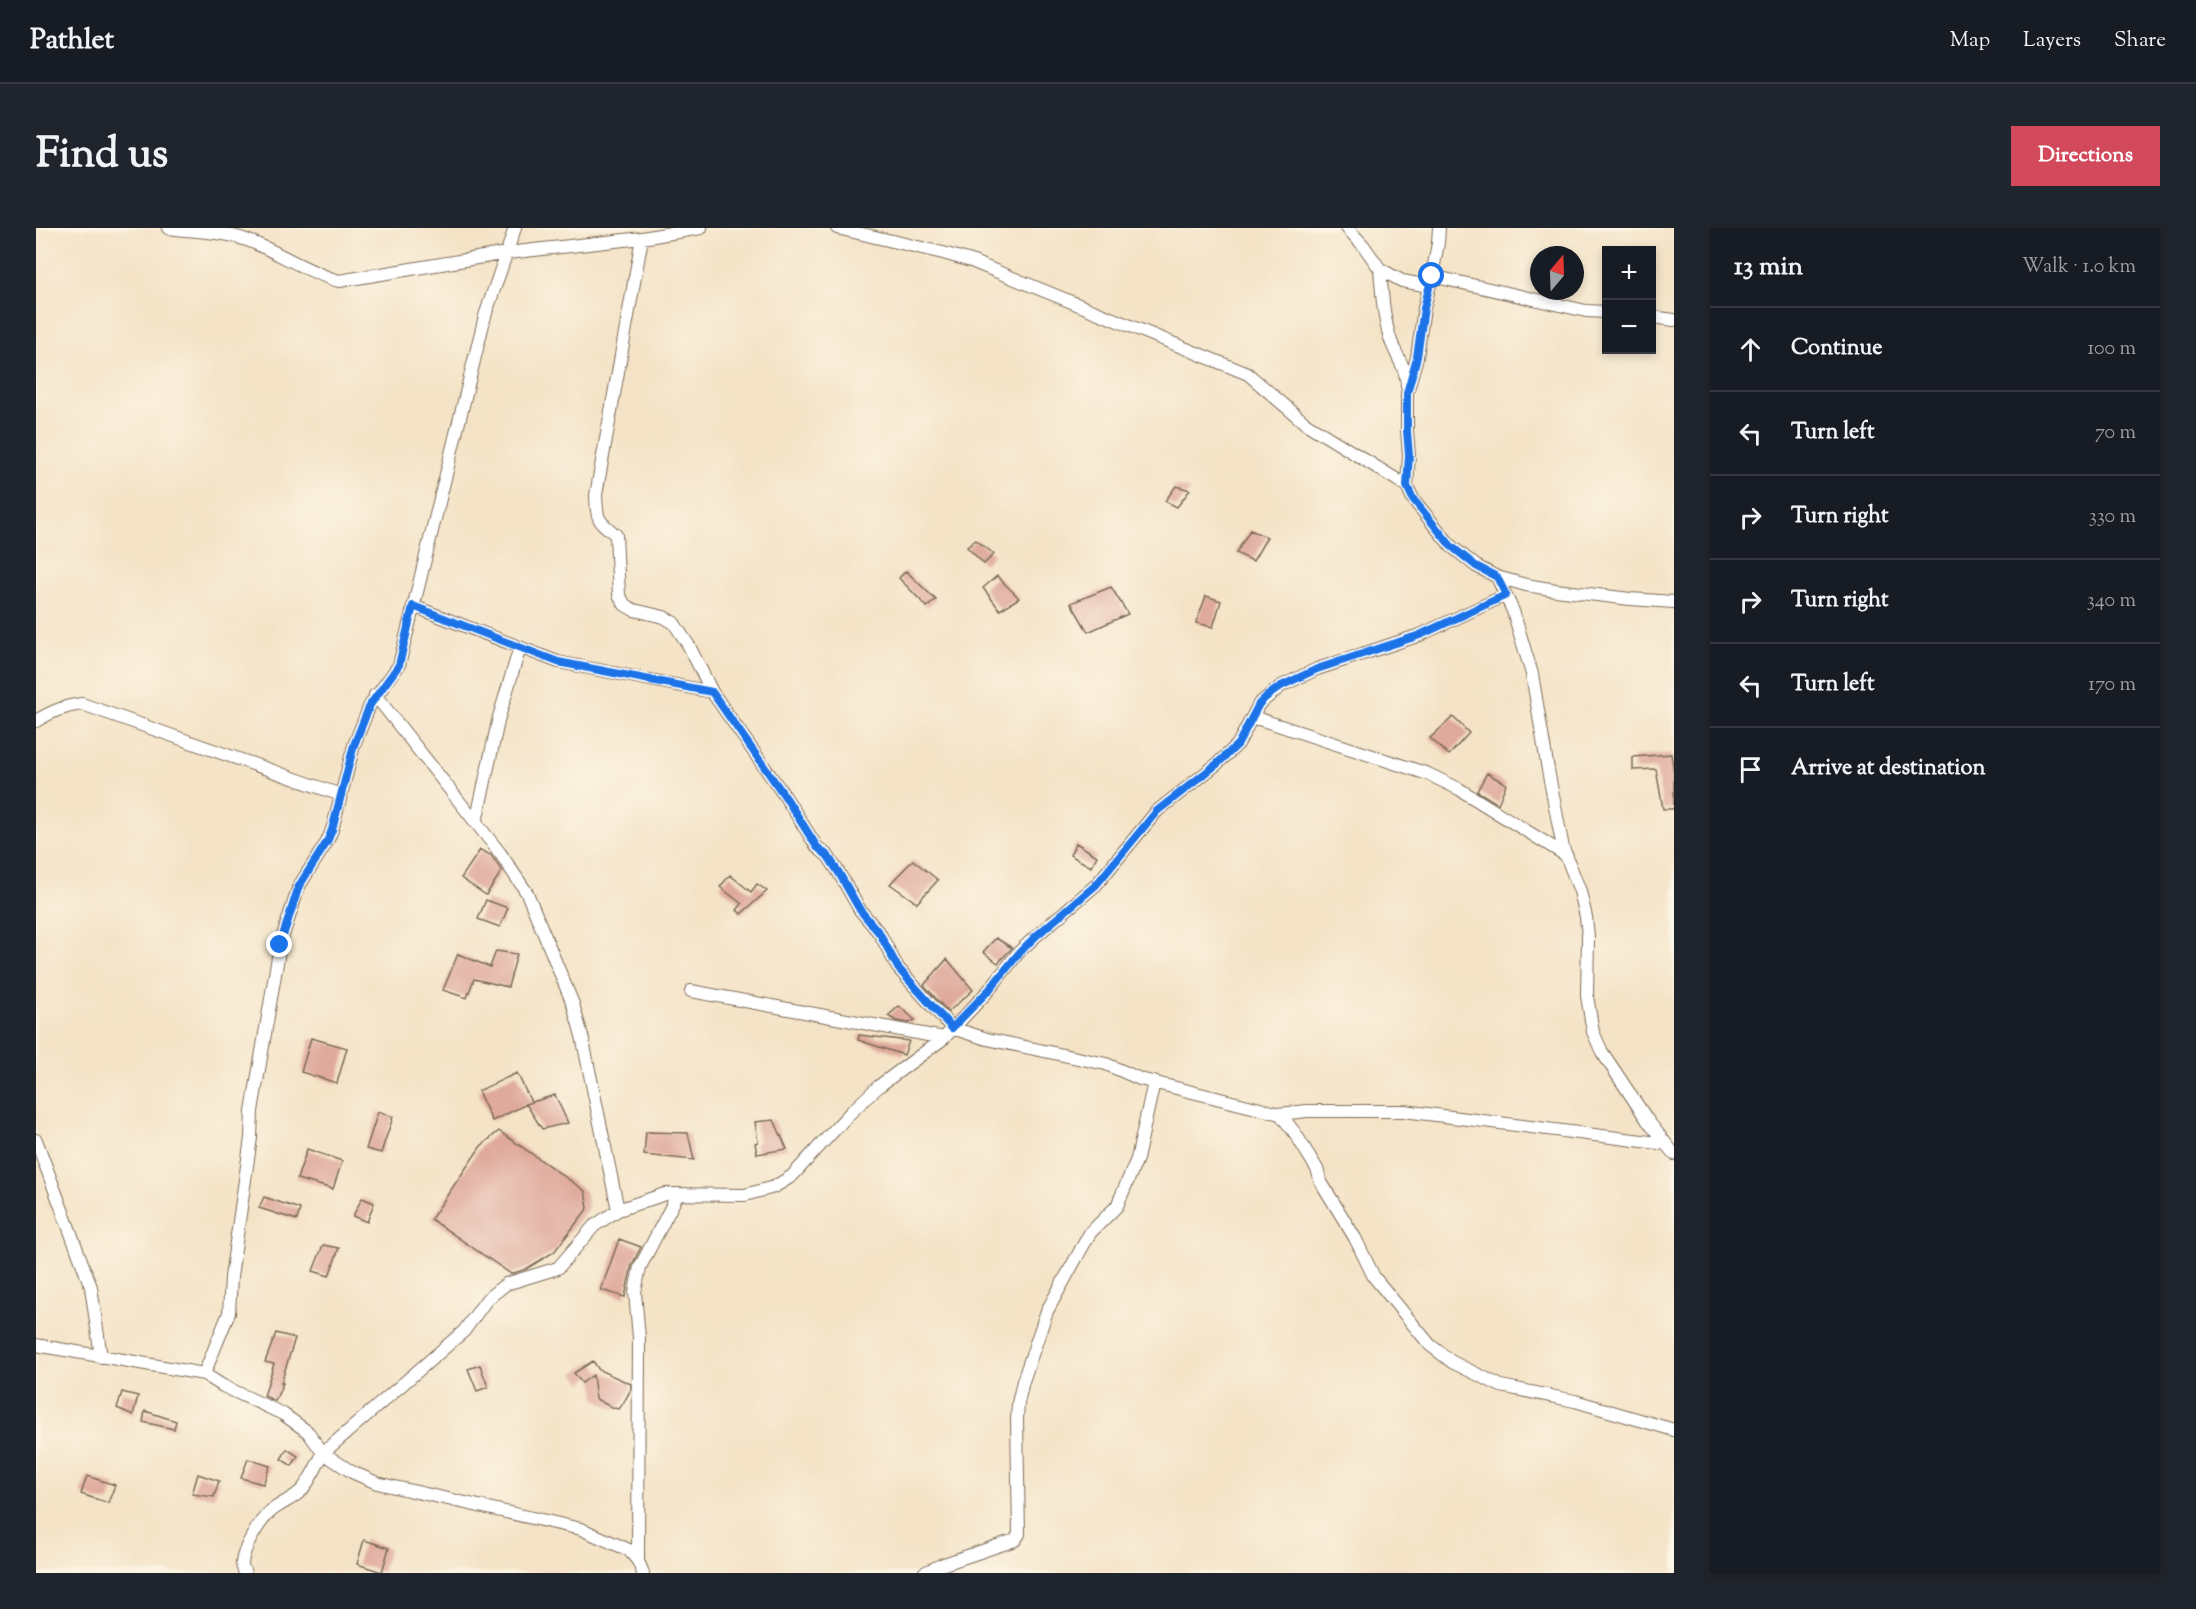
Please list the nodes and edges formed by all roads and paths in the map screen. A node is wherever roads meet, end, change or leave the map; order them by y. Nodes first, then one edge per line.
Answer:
1 (168, 228) edge
2 (515, 228) edge
3 (701, 228) edge
4 (837, 228) edge
5 (1347, 228) edge
6 (1438, 228) edge
7 (642, 238) junction
8 (507, 253) junction
9 (1380, 269) junction
10 (1431, 281) junction
11 (1602, 312) edge
12 (1656, 318) edge
13 (1674, 320) edge
14 (1407, 393) junction
15 (1407, 486) junction
16 (1497, 577) junction
17 (1506, 595) junction
18 (1674, 602) edge
19 (413, 606) junction
20 (520, 647) junction
21 (712, 692) junction
22 (375, 695) junction
23 (1253, 717) junction
24 (36, 721) edge
25 (341, 795) junction
26 (476, 822) junction
27 (1567, 856) junction
28 (691, 991) dead end
29 (948, 1033) junction
30 (1154, 1082) junction
31 (1280, 1114) junction
32 (36, 1140) edge
33 (1666, 1144) junction
34 (1674, 1154) edge
35 (678, 1194) junction
36 (618, 1210) junction
37 (36, 1345) edge
38 (101, 1357) junction
39 (204, 1374) junction
40 (1674, 1430) edge
41 (323, 1453) junction
42 (638, 1561) junction
43 (245, 1573) edge
44 (643, 1573) edge
45 (924, 1573) edge

1 - 8 street
2 - 8 street
3 - 7 street
4 - 15 street
5 - 9 street
6 - 10 street
7 - 8 street
7 - 21 street
8 - 19 street
9 - 10 street
9 - 14 street
10 - 11 street
10 - 14 street
12 - 13 street
14 - 15 street
15 - 16 street
16 - 17 street
16 - 18 street
17 - 23 street
17 - 27 street
19 - 20 street
19 - 22 street
20 - 21 street
20 - 26 street
21 - 29 street
22 - 25 street
22 - 26 street
23 - 27 street
23 - 29 street
24 - 25 street
25 - 39 street
26 - 36 street
27 - 33 street
28 - 29 street
29 - 30 street
29 - 35 street
30 - 31 street
30 - 45 street
31 - 33 street
31 - 40 street
32 - 38 street
33 - 34 street
35 - 36 street
35 - 42 street
36 - 41 street
37 - 38 street
38 - 39 street
39 - 41 street
41 - 42 street
41 - 43 street
42 - 44 street

